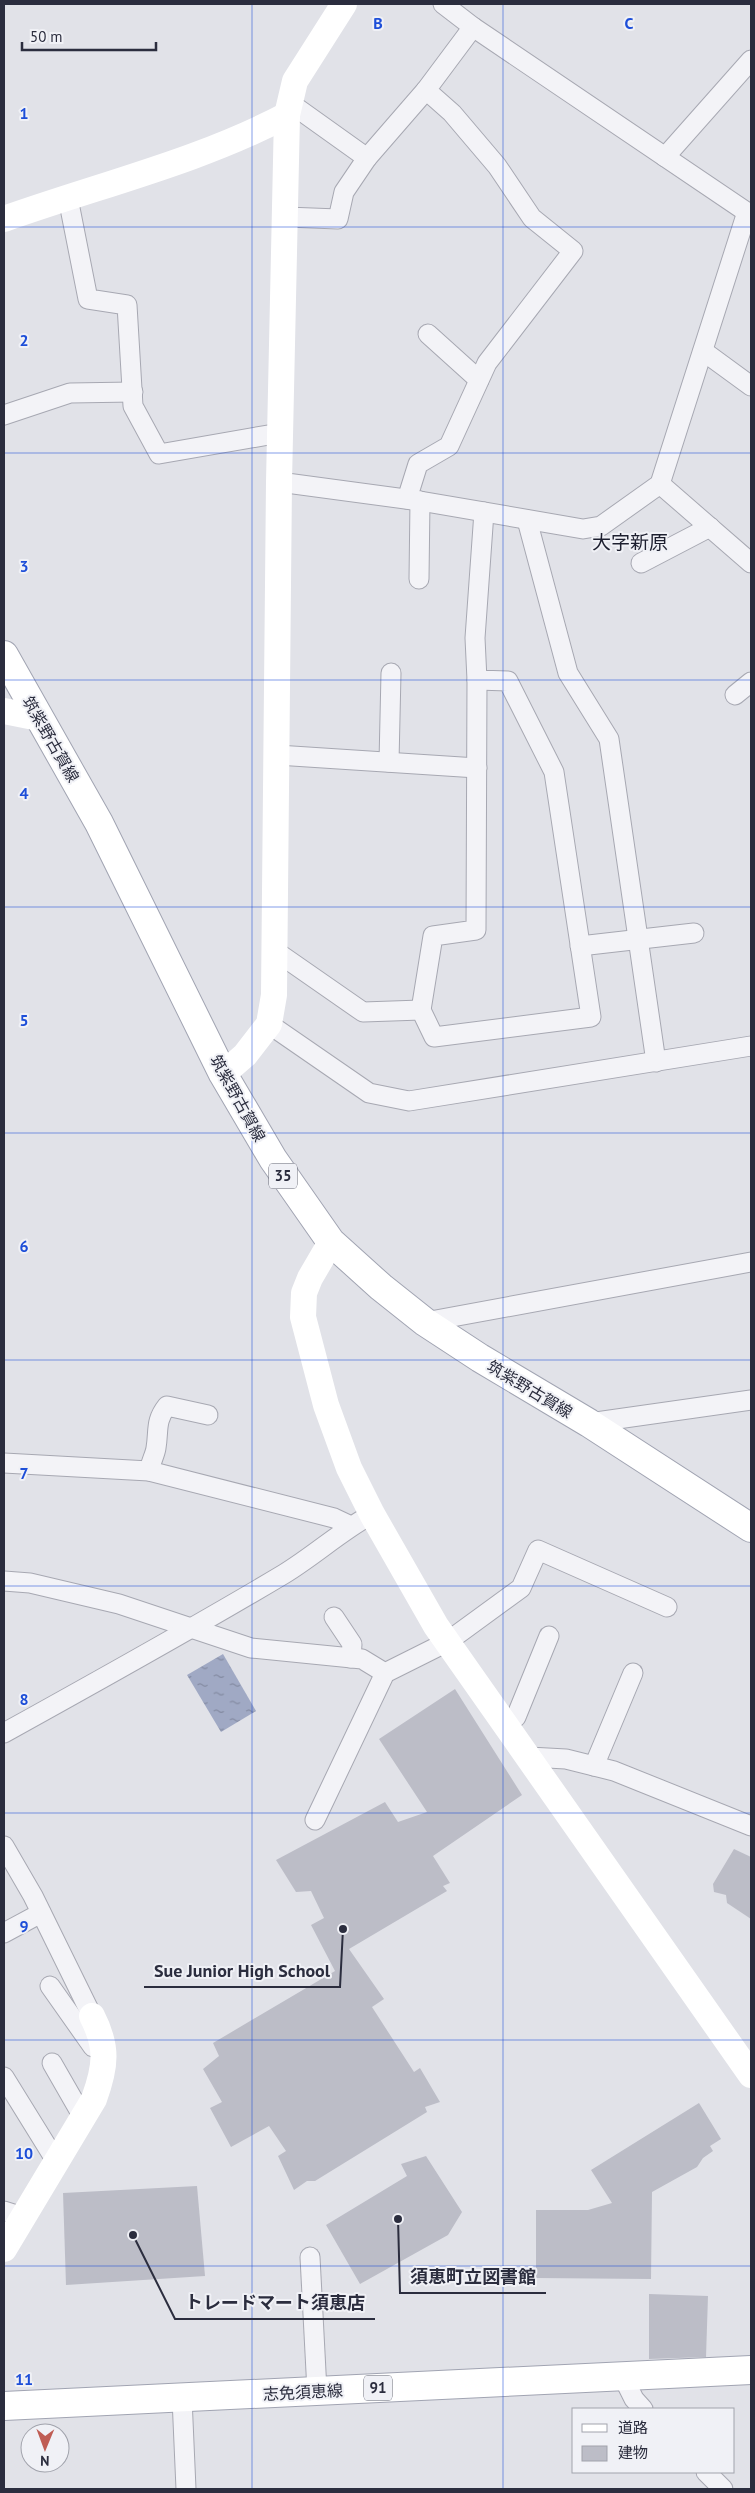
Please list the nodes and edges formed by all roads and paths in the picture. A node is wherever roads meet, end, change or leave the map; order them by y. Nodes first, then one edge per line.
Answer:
1 (344, 4) edge
2 (443, 4) edge
3 (473, 27) junction
4 (751, 60) edge
5 (426, 90) junction
6 (288, 109) junction
7 (666, 157) junction
8 (367, 158) junction
9 (68, 198) junction
10 (749, 214) edge
11 (286, 217) junction
12 (4, 219) edge
13 (428, 334) dead end
14 (703, 351) junction
15 (479, 380) junction
16 (751, 386) edge
17 (132, 392) junction
18 (4, 416) edge
19 (280, 433) junction
20 (279, 482) junction
21 (660, 484) junction
22 (413, 500) junction
23 (484, 512) junction
24 (527, 520) junction
25 (710, 527) junction
26 (751, 562) edge
27 (642, 563) dead end
28 (419, 580) dead end
29 (4, 655) edge
30 (391, 673) dead end
31 (477, 680) junction
32 (751, 682) edge
33 (735, 695) dead end
34 (4, 711) edge
35 (39, 718) junction
36 (277, 755) junction
37 (389, 762) junction
38 (476, 768) junction
39 (694, 933) dead end
40 (639, 938) junction
41 (580, 946) junction
42 (281, 955) dead end
43 (421, 1010) junction
44 (269, 1024) junction
45 (751, 1046) edge
46 (656, 1062) junction
47 (223, 1074) junction
48 (331, 1242) junction
49 (751, 1262) edge
50 (425, 1322) junction
51 (751, 1400) edge
52 (208, 1415) dead end
53 (589, 1423) junction
54 (4, 1463) edge
55 (149, 1471) junction
56 (362, 1520) junction
57 (751, 1528) edge
58 (4, 1581) edge
59 (667, 1607) dead end
60 (334, 1617) dead end
61 (194, 1628) junction
62 (549, 1636) dead end
63 (447, 1642) junction
64 (351, 1658) junction
65 (385, 1673) junction
66 (633, 1673) dead end
67 (506, 1725) junction
68 (4, 1733) edge
69 (529, 1757) junction
70 (594, 1766) junction
71 (315, 1820) dead end
72 (751, 1826) edge
73 (4, 1846) edge
74 (41, 1913) junction
75 (4, 1933) edge
76 (50, 1986) dead end
77 (92, 2016) joint
78 (104, 2049) junction
79 (52, 2063) dead end
80 (751, 2076) edge
81 (4, 2077) edge
82 (82, 2117) junction
83 (56, 2162) junction
84 (13, 2214) edge
85 (4, 2250) edge
86 (310, 2257) dead end
87 (751, 2370) edge
88 (622, 2374) junction
89 (317, 2391) junction
90 (182, 2398) junction
91 (4, 2406) edge
92 (642, 2408) edge
93 (707, 2473) edge
94 (186, 2489) edge
95 (723, 2489) edge

1 - 6 street
2 - 3 street
3 - 5 street
3 - 7 street
4 - 7 street
5 - 8 street
5 - 15 street
6 - 8 street
6 - 9 street
6 - 11 street
7 - 10 street
8 - 11 street
9 - 12 street
9 - 17 street
10 - 14 street
11 - 19 street
13 - 15 street
14 - 16 street
14 - 21 street
15 - 22 street
17 - 18 street
17 - 19 street
19 - 20 street
20 - 22 street
20 - 36 street
21 - 24 street
21 - 25 street
22 - 23 street
22 - 28 street
23 - 24 street
23 - 31 street
24 - 40 street
25 - 26 street
25 - 27 street
29 - 35 main road, 筑紫野古賀線 / 35
30 - 37 street
31 - 38 street
31 - 41 street
32 - 33 street
34 - 35 street
35 - 47 main road, 筑紫野古賀線 / 35
36 - 37 street
36 - 44 street
37 - 38 street
38 - 43 street
39 - 40 street
40 - 41 street
40 - 46 street
41 - 43 street
42 - 43 street
44 - 46 street
44 - 47 street
45 - 46 street
47 - 48 main road, 筑紫野古賀線 / 35
48 - 50 main road, 筑紫野古賀線 / 35
48 - 56 street
49 - 50 street
50 - 53 main road, 筑紫野古賀線 / 35
51 - 53 street
52 - 55 street
53 - 57 main road, 筑紫野古賀線 / 35
54 - 55 street
55 - 56 street
56 - 61 street
56 - 63 street
58 - 61 street
59 - 63 street
60 - 64 street
61 - 64 street
61 - 68 street
62 - 67 street
63 - 65 street
63 - 67 street
64 - 65 street
65 - 71 street
66 - 70 street
67 - 69 street
69 - 70 street
69 - 80 street
70 - 72 street
73 - 74 street
74 - 75 street
74 - 77 street
76 - 78 street
77 - 78 street
78 - 82 street
79 - 82 street
81 - 83 street
82 - 83 street
83 - 84 street
84 - 85 street
86 - 89 street
87 - 88 main road, 志免須恵線 / 91
88 - 89 main road, 志免須恵線 / 91
88 - 92 street
89 - 90 main road, 志免須恵線 / 91
90 - 91 main road, 志免須恵線 / 91
90 - 94 street
93 - 95 street

